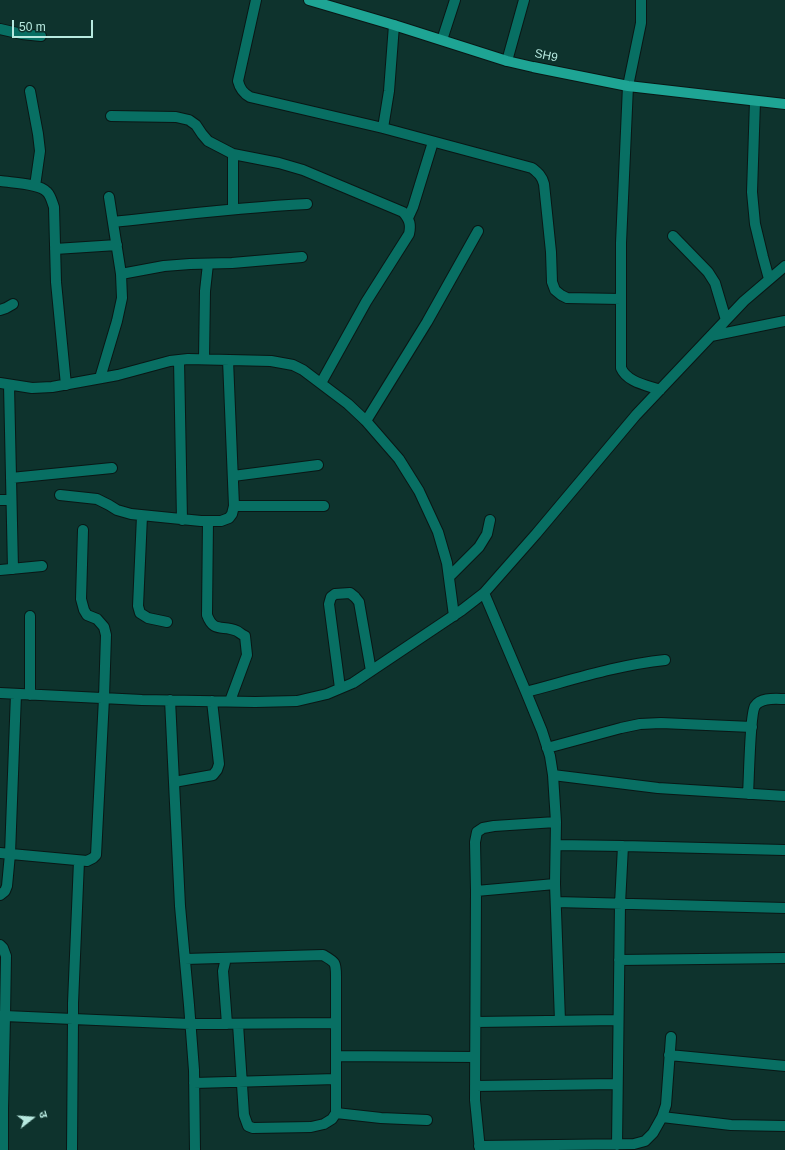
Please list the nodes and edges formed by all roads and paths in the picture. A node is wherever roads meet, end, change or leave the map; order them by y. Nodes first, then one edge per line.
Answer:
1 (256, 0) edge
2 (309, 0) edge
3 (455, 0) edge
4 (524, 0) edge
5 (641, 0) edge
6 (394, 25) junction
7 (0, 29) edge
8 (41, 36) dead end
9 (442, 40) junction
10 (508, 60) junction
11 (628, 86) junction
12 (30, 91) dead end
13 (755, 101) junction
14 (785, 104) edge
15 (111, 116) dead end
16 (382, 128) junction
17 (434, 142) junction
18 (233, 154) junction
19 (0, 182) edge
20 (35, 186) junction
21 (109, 197) dead end
22 (307, 204) dead end
23 (233, 209) junction
24 (408, 218) junction
25 (113, 222) junction
26 (478, 231) dead end
27 (673, 236) dead end
28 (117, 245) junction
29 (55, 249) junction
30 (302, 257) dead end
31 (208, 264) junction
32 (785, 266) edge
33 (121, 274) junction
34 (769, 279) junction
35 (621, 299) junction
36 (13, 304) dead end
37 (0, 310) edge
38 (726, 320) junction
39 (785, 321) edge
40 (711, 336) junction
41 (204, 359) junction
42 (179, 360) junction
43 (228, 360) junction
44 (100, 378) junction
45 (321, 383) junction
46 (5, 384) edge
47 (66, 385) junction
48 (660, 390) junction
49 (366, 421) junction
50 (318, 465) dead end
51 (112, 468) dead end
52 (233, 476) junction
53 (11, 478) junction
54 (60, 495) dead end
55 (0, 500) edge
56 (11, 500) junction
57 (234, 506) junction
58 (324, 506) dead end
59 (142, 516) junction
60 (182, 520) junction
61 (490, 520) dead end
62 (208, 521) junction
63 (83, 530) dead end
64 (42, 566) dead end
65 (13, 569) junction
66 (0, 570) edge
67 (449, 577) junction
68 (484, 593) junction
69 (30, 616) dead end
70 (454, 616) junction
71 (167, 622) dead end
72 (665, 660) dead end
73 (371, 671) junction
74 (340, 688) junction
75 (526, 692) junction
76 (0, 693) edge
77 (16, 694) junction
78 (30, 695) junction
79 (104, 698) junction
80 (785, 699) edge
81 (170, 700) junction
82 (212, 701) junction
83 (230, 701) junction
84 (752, 727) junction
85 (547, 748) junction
86 (553, 775) junction
87 (174, 782) junction
88 (748, 794) junction
89 (785, 796) edge
90 (556, 822) junction
91 (556, 845) junction
92 (623, 846) junction
93 (784, 850) edge
94 (5, 854) edge
95 (79, 861) junction
96 (555, 884) junction
97 (476, 891) junction
98 (0, 895) edge
99 (556, 902) junction
100 (620, 904) junction
101 (785, 908) edge
102 (0, 945) edge
103 (226, 958) junction
104 (785, 958) edge
105 (185, 959) junction
106 (619, 960) junction
107 (2, 1016) edge
108 (73, 1019) junction
109 (618, 1020) junction
110 (560, 1021) junction
111 (476, 1022) junction
112 (336, 1023) junction
113 (190, 1024) junction
114 (227, 1024) junction
115 (238, 1024) junction
116 (671, 1037) dead end
117 (669, 1055) junction
118 (336, 1056) junction
119 (476, 1057) junction
120 (785, 1066) edge
121 (336, 1079) junction
122 (242, 1081) junction
123 (194, 1083) junction
124 (618, 1084) junction
125 (476, 1086) junction
126 (1, 1109) edge
127 (336, 1113) junction
128 (662, 1117) junction
129 (427, 1120) dead end
130 (785, 1126) edge
131 (617, 1144) junction
132 (479, 1148) edge
133 (3, 1150) edge
134 (72, 1150) edge
135 (195, 1150) edge

1 - 16 street
2 - 6 main road, SH9
3 - 9 street
4 - 10 street
5 - 11 street
6 - 9 main road, SH9
6 - 16 street
7 - 8 street
9 - 10 main road, SH9
10 - 11 main road, SH9
11 - 13 main road, SH9
11 - 35 street
12 - 20 street
13 - 14 main road, SH9
13 - 34 street
15 - 18 street
16 - 17 street
17 - 24 street
17 - 35 street
18 - 23 street
18 - 24 street
19 - 20 street
20 - 29 street
21 - 25 street
22 - 23 street
23 - 25 street
24 - 45 street
25 - 28 street
26 - 49 street
27 - 38 street
28 - 29 street
28 - 33 street
29 - 47 street
30 - 31 street
31 - 33 street
31 - 41 street
32 - 34 street
33 - 44 street
34 - 38 street
35 - 48 street
36 - 37 street
38 - 40 street
39 - 40 street
40 - 48 street
41 - 42 street
41 - 43 street
42 - 44 street
42 - 60 street
43 - 45 street
43 - 52 street
44 - 47 street
45 - 49 street
46 - 47 street
46 - 53 street
48 - 68 street
49 - 67 street
50 - 52 street
51 - 53 street
52 - 57 street
53 - 56 street
54 - 59 street
55 - 56 street
56 - 65 street
57 - 58 street
57 - 62 street
59 - 60 street
59 - 71 street
60 - 62 street
61 - 67 street
62 - 83 street
63 - 79 street
64 - 65 street
65 - 66 street
67 - 70 street
68 - 70 street
68 - 75 street
69 - 78 street
70 - 73 street
72 - 75 street
73 - 74 street
73 - 74 street
74 - 83 street
75 - 85 street
76 - 77 street
77 - 78 street
77 - 94 street
78 - 79 street
79 - 81 street
79 - 95 street
80 - 84 street
81 - 82 street
81 - 87 street
82 - 83 street
82 - 87 street
84 - 85 street
84 - 88 street
85 - 86 street
86 - 88 street
86 - 90 street
87 - 105 street
88 - 89 street
90 - 91 street
90 - 97 street
91 - 92 street
91 - 96 street
92 - 93 street
92 - 100 street
94 - 95 street
94 - 98 street
95 - 108 street
96 - 97 street
96 - 99 street
97 - 111 street
99 - 100 street
99 - 110 street
100 - 101 street
100 - 106 street
102 - 107 street
103 - 105 street
103 - 112 street
103 - 114 street
104 - 106 street
105 - 113 street
106 - 109 street
107 - 108 street
107 - 126 street
108 - 113 street
108 - 134 street
109 - 110 street
109 - 124 street
110 - 111 street
111 - 119 street
112 - 115 street
112 - 118 street
113 - 114 street
113 - 123 street
114 - 115 street
115 - 122 street
116 - 117 street
117 - 120 street
117 - 128 street
118 - 119 street
118 - 121 street
119 - 125 street
121 - 122 street
121 - 127 street
122 - 123 street
122 - 127 street
123 - 135 street
124 - 125 street
124 - 131 street
125 - 132 street
126 - 133 street
127 - 129 street
128 - 130 street
128 - 131 street
131 - 132 street

